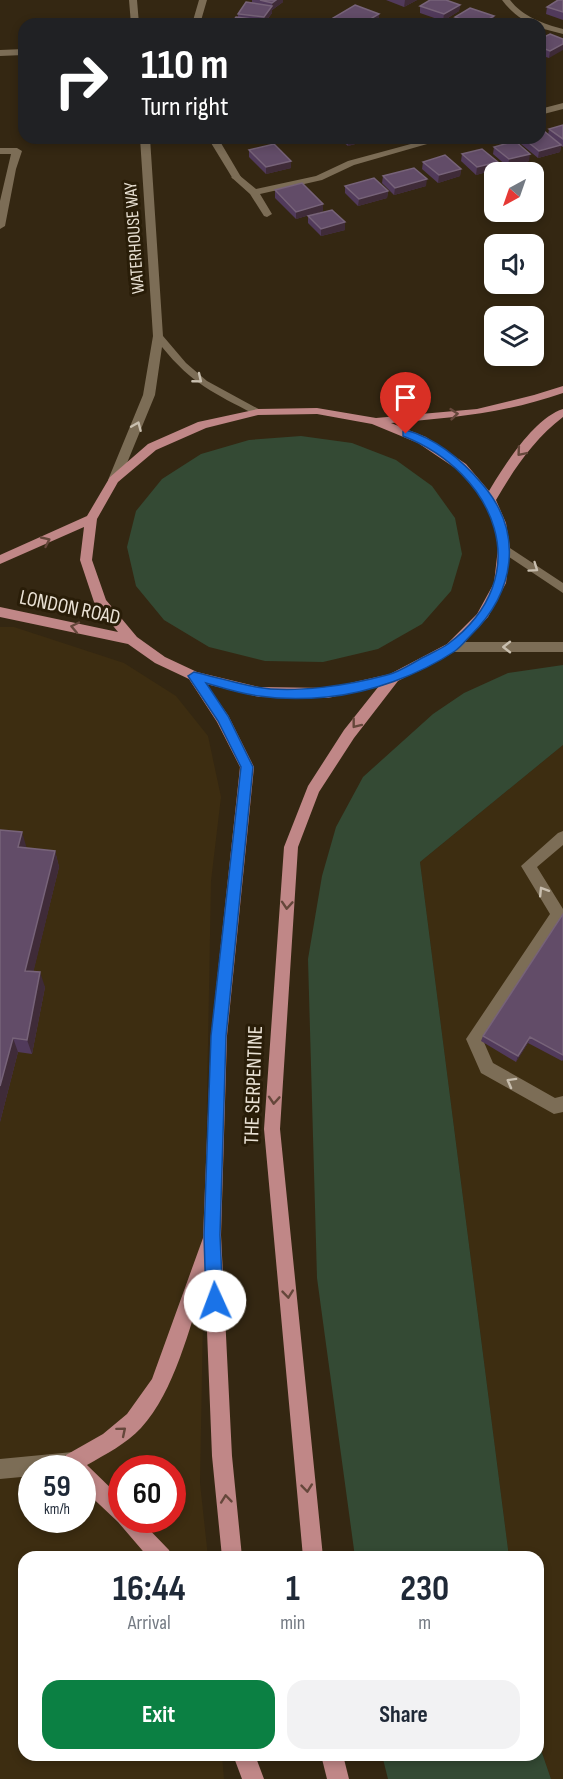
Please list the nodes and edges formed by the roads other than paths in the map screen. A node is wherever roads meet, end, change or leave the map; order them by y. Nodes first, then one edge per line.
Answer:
1 (133, 0) edge
2 (202, 0) edge
3 (506, 0) edge
4 (134, 18) edge
5 (198, 18) edge
6 (529, 18) edge
7 (546, 26) edge
8 (563, 32) edge
9 (0, 52) edge
10 (18, 52) edge
11 (563, 106) edge
12 (546, 110) edge
13 (145, 144) edge
14 (217, 144) edge
15 (421, 144) edge
16 (0, 151) edge
17 (254, 192) junction
18 (267, 214) dead end
19 (0, 224) edge
20 (158, 336) junction
21 (563, 389) edge
22 (258, 412) junction
23 (563, 412) edge
24 (375, 421) junction
25 (114, 480) junction
26 (490, 500) junction
27 (91, 519) junction
28 (504, 548) junction
29 (0, 560) edge
30 (563, 589) edge
31 (0, 612) edge
32 (132, 640) junction
33 (452, 647) junction
34 (563, 647) edge
35 (194, 676) junction
36 (393, 678) junction
37 (563, 837) edge
38 (563, 1104) edge
39 (212, 1235) junction
40 (94, 1455) edge
41 (0, 1469) edge
42 (18, 1469) edge
43 (96, 1487) edge
44 (108, 1499) edge
45 (139, 1533) edge
46 (156, 1551) edge
47 (231, 1551) edge
48 (312, 1551) edge
49 (246, 1761) edge
50 (252, 1761) edge
51 (334, 1761) edge
52 (253, 1779) edge
53 (338, 1779) edge

1 - 4 street
2 - 5 street
3 - 6 street
7 - 8 street
9 - 10 street
11 - 12 street
13 - 20 street, WATERHOUSE WAY
14 - 17 street
15 - 17 street
16 - 19 street
17 - 18 street
20 -> 22 street
25 -> 20 street, WATERHOUSE WAY
24 -> 21 main road
22 - 24 main road
22 - 25 main road
23 -> 26 main road
24 - 26 main road
25 - 27 main road
26 - 28 main road
29 -> 27 main road, LONDON ROAD
27 - 32 main road
28 -> 30 street
28 - 33 main road
32 -> 31 main road, LONDON ROAD
32 - 35 main road
34 -> 33 street
33 - 36 main road
35 - 36 main road
35 - 39 main road, THE SERPENTINE
36 -> 48 main road, THE SERPENTINE
38 -> 37 street
40 -> 39 main road
47 -> 39 main road, THE SERPENTINE
41 - 42 street
43 - 44 main road
45 - 46 main road
49 - 52 main road
50 - 52 main road
51 - 53 main road

